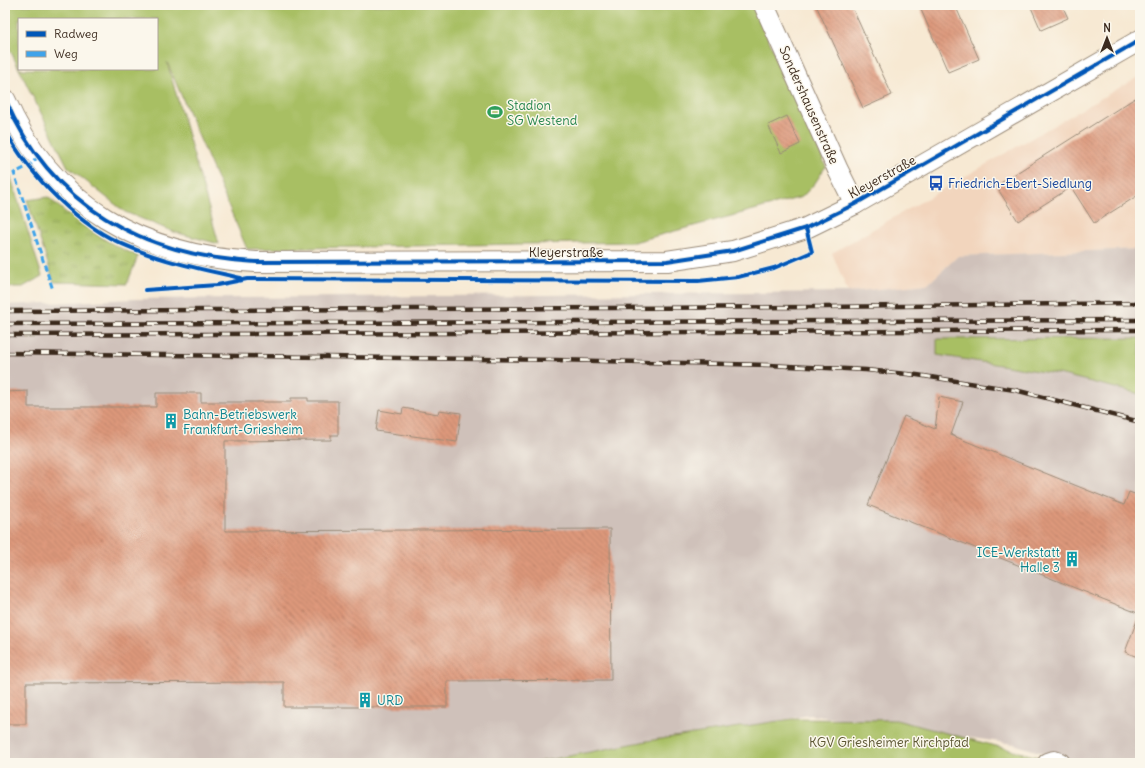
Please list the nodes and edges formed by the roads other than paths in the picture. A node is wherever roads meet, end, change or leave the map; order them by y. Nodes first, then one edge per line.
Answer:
1 (764, 5) edge
2 (1140, 40) edge
3 (5, 99) edge
4 (855, 204) junction
5 (1048, 763) edge
6 (1060, 763) edge

1 - 4 street, Sondershausenstraße
2 - 4 street, Kleyerstraße
3 - 4 street, Kleyerstraße
5 - 6 street

